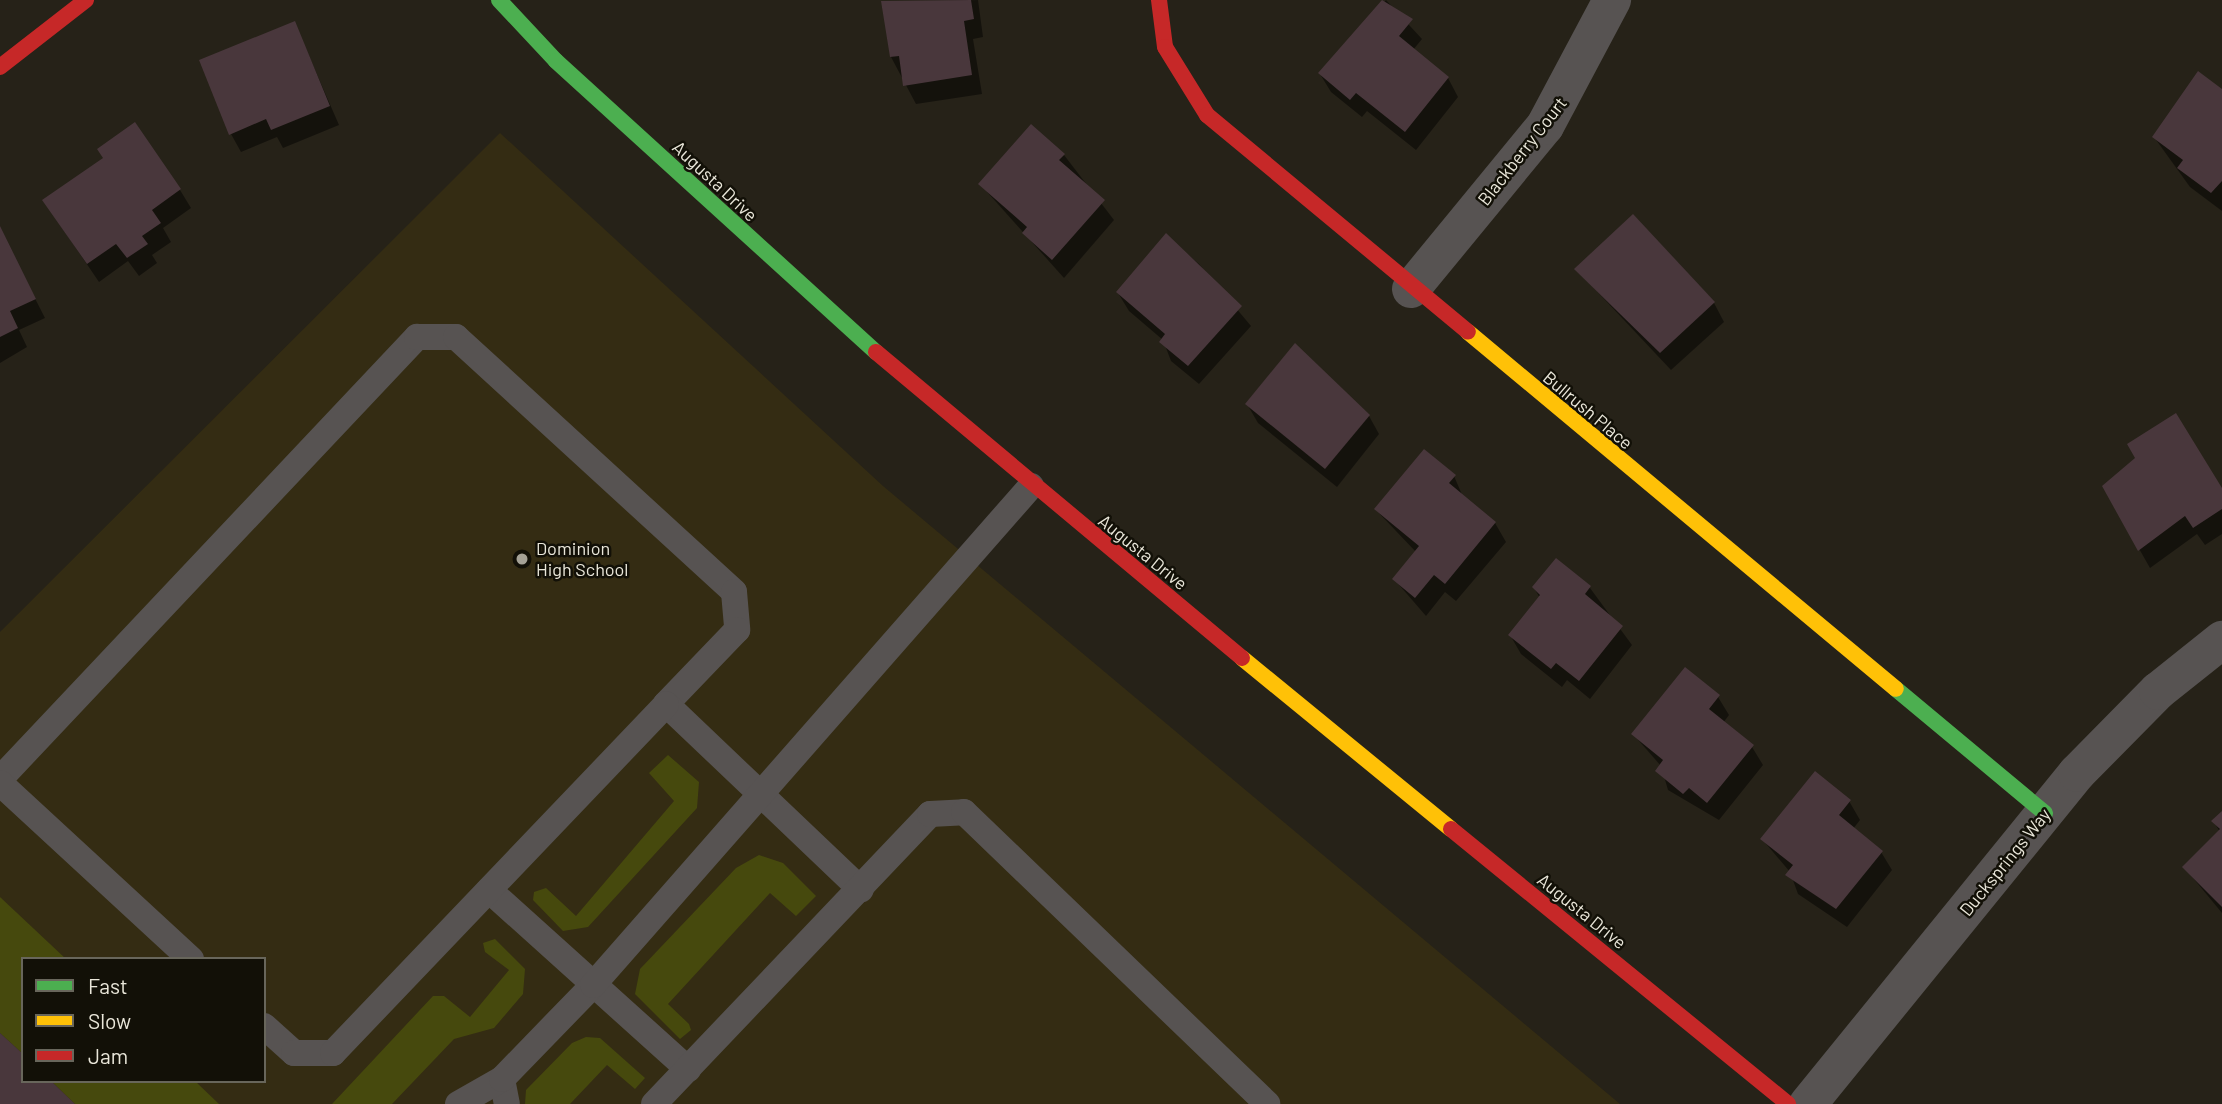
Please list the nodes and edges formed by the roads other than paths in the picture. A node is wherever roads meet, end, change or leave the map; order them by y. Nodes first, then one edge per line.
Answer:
1 (86, 0) edge
2 (499, 0) edge
3 (1159, 0) edge
4 (1612, 0) edge
5 (0, 67) edge
6 (1411, 289) junction
7 (1031, 486) junction
8 (2222, 640) edge
9 (666, 704) junction
10 (0, 781) edge
11 (761, 798) junction
12 (2045, 813) junction
13 (489, 890) junction
14 (861, 890) junction
15 (189, 957) edge
16 (593, 985) junction
17 (266, 1028) edge
18 (688, 1069) junction
19 (504, 1091) edge
20 (458, 1104) edge
21 (654, 1104) edge
22 (1268, 1104) edge
23 (1788, 1104) edge
24 (1808, 1104) edge

1 - 5 street
2 - 7 street, Augusta Drive
3 - 6 street, Bullrush Place
4 - 6 street, Blackberry Court
6 - 12 street, Bullrush Place
7 - 11 lane
7 - 23 street, Augusta Drive
8 - 12 street, Ducksprings Way
9 - 10 lane
9 - 11 lane
9 - 13 lane
10 - 15 lane
11 - 14 lane
11 - 16 lane
12 - 24 street, Ducksprings Way
13 - 16 lane
13 - 17 lane
14 - 18 lane
14 - 22 lane
16 - 18 lane
16 - 19 lane
18 - 21 lane
19 - 20 lane

